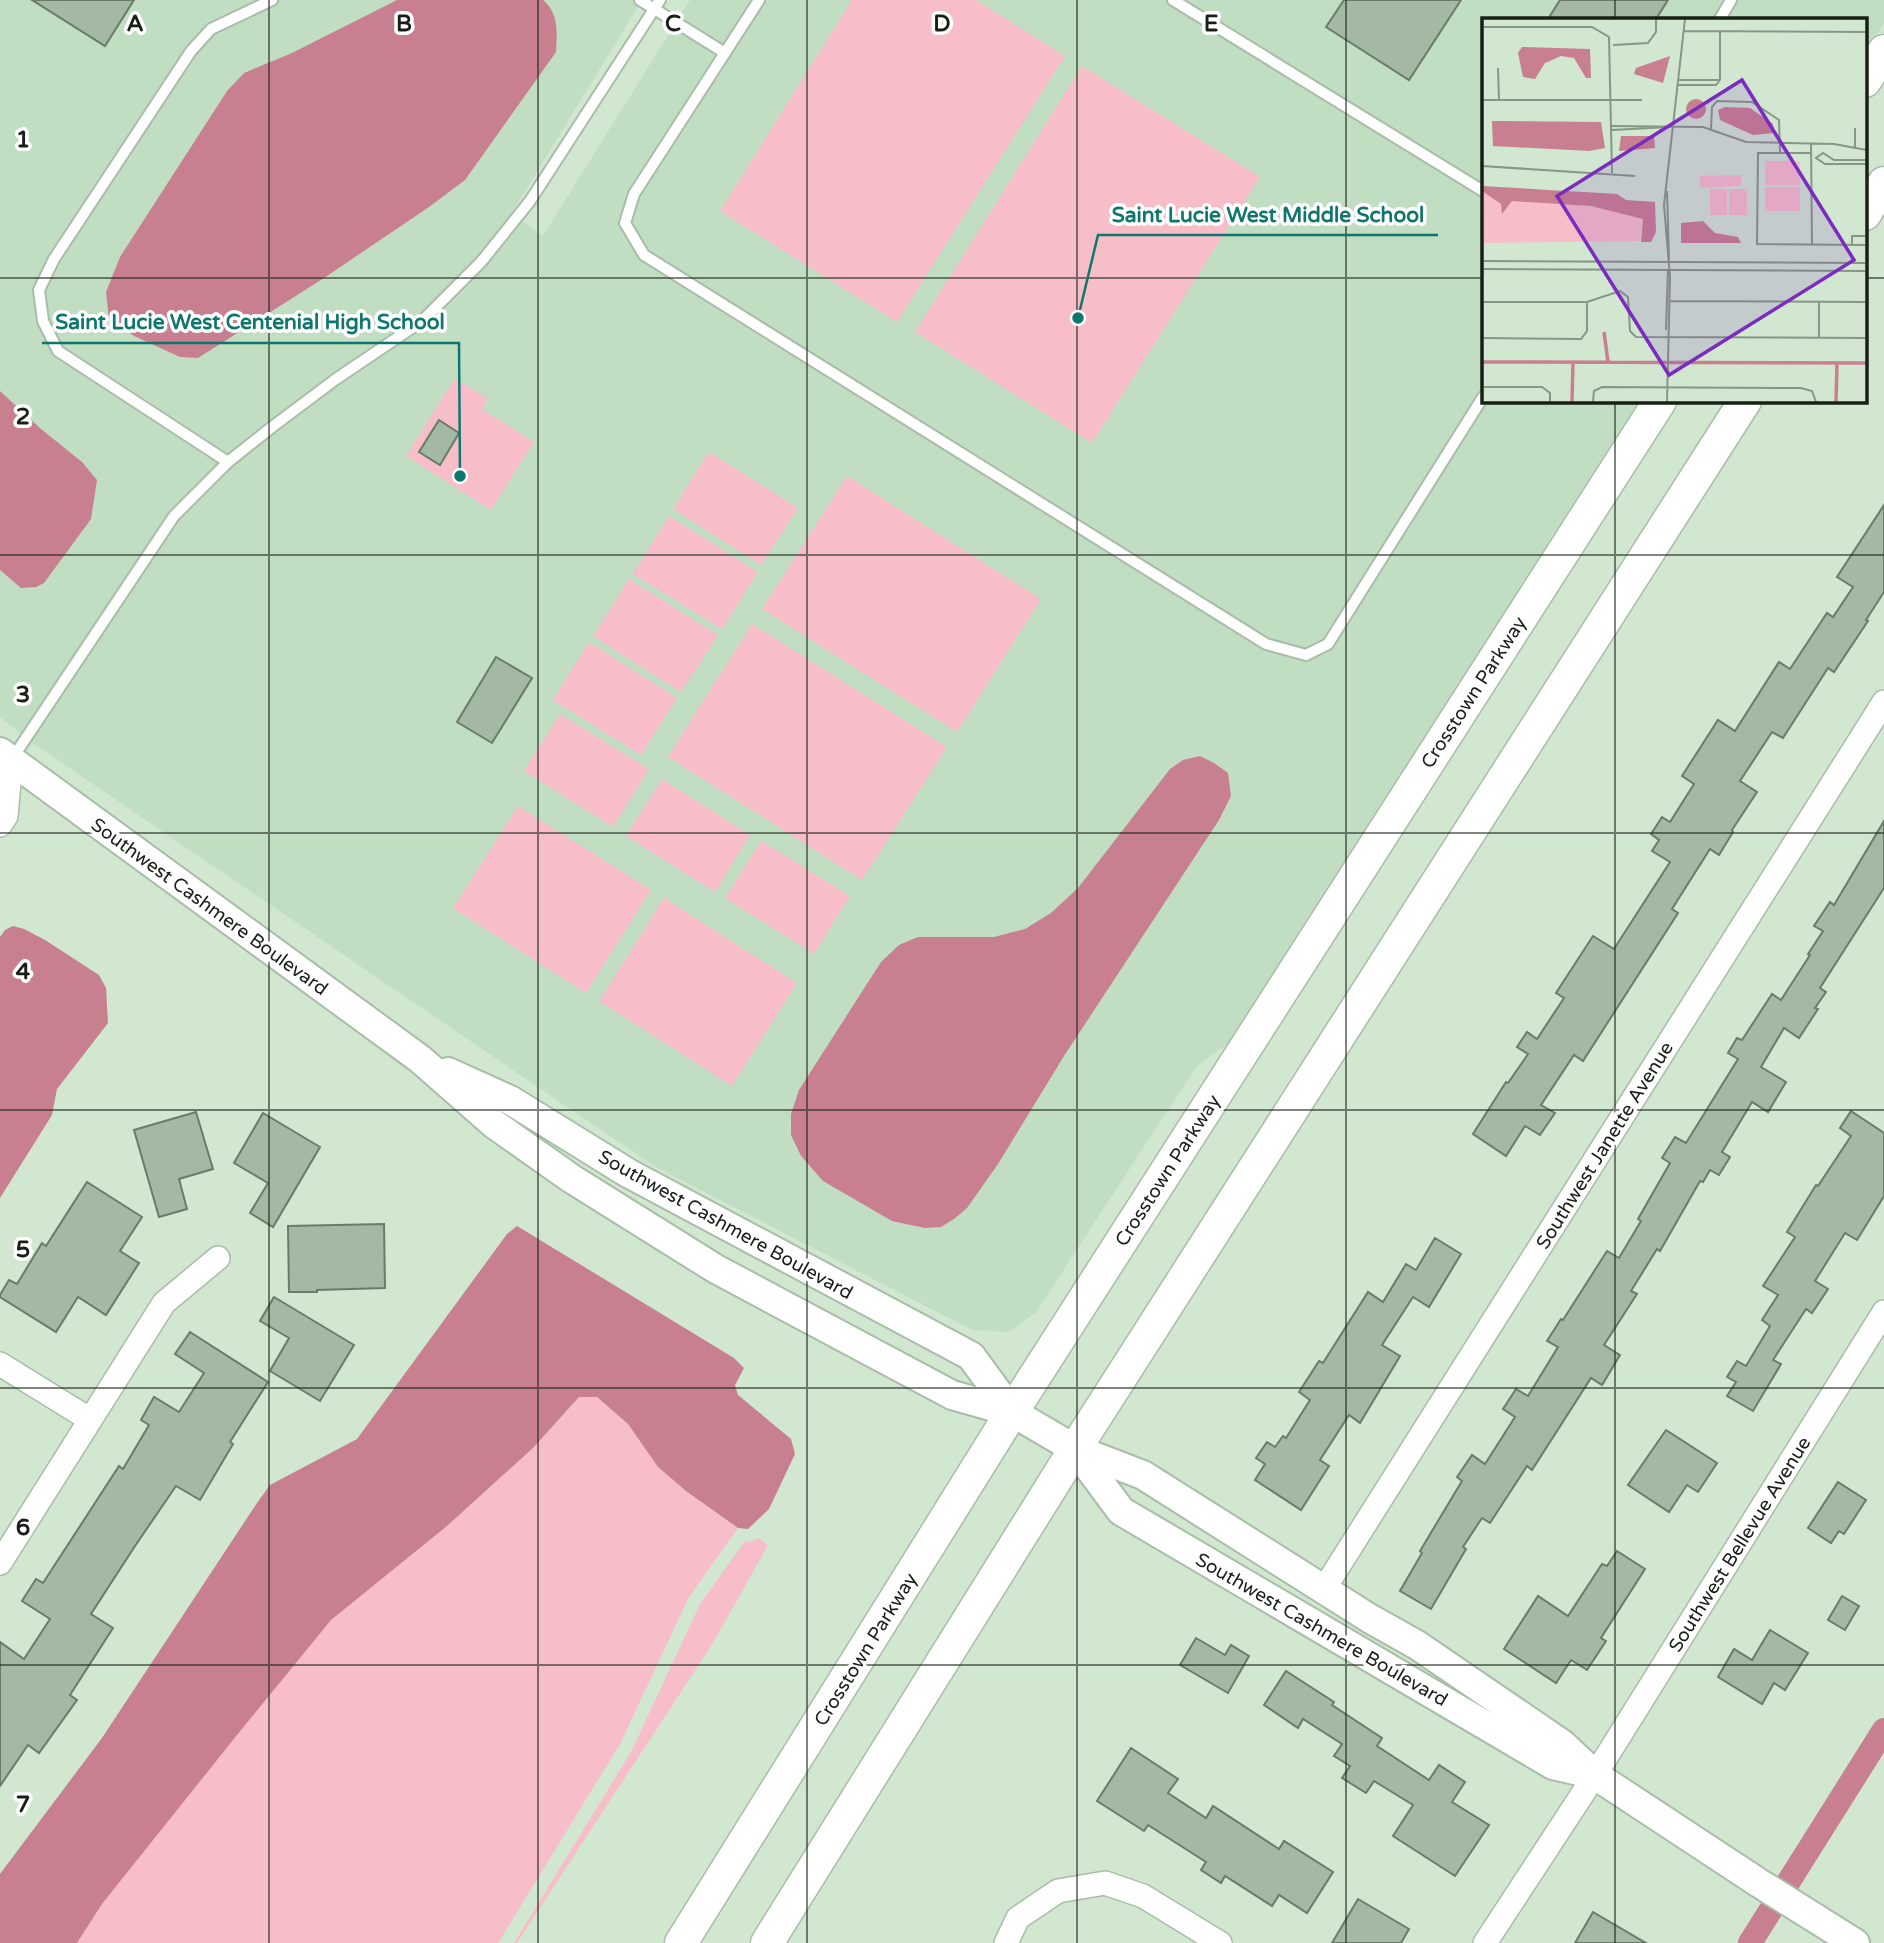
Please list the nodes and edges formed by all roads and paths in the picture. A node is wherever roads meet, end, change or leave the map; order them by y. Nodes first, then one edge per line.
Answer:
1 (272, 0) edge
2 (640, 0) edge
3 (759, 0) edge
4 (1173, 0) edge
5 (1731, 0) edge
6 (657, 4) edge
7 (1721, 18) edge
8 (1884, 51) edge
9 (725, 53) junction
10 (1867, 78) edge
11 (1884, 183) edge
12 (1482, 190) edge
13 (1867, 211) edge
14 (1482, 399) edge
15 (1659, 402) edge
16 (1744, 402) edge
17 (228, 462) junction
18 (1884, 702) edge
19 (4, 762) edge
20 (0, 825) edge
21 (420, 1059) junction
22 (218, 1258) dead end
23 (1884, 1312) edge
24 (0, 1364) edge
25 (1013, 1412) junction
26 (89, 1419) junction
27 (1075, 1449) junction
28 (0, 1563) edge
29 (1324, 1589) junction
30 (1595, 1775) junction
31 (681, 1943) edge
32 (767, 1943) edge
33 (1006, 1943) edge
34 (1220, 1943) edge
35 (1485, 1943) edge
36 (1855, 1943) edge

1 - 17 lane
2 - 6 lane
3 - 9 lane
4 - 12 lane
5 - 7 lane
6 - 9 lane
6 - 17 lane
8 - 10 main road
9 - 14 lane
11 - 13 main road
15 - 25 main road, Crosstown Parkway
16 - 27 main road
17 - 19 lane
18 - 29 street, Southwest Janette Avenue
19 - 20 street
19 - 21 street, Southwest Cashmere Boulevard
21 - 25 street, Southwest Cashmere Boulevard
21 - 25 street, Southwest Cashmere Boulevard
22 - 26 street
23 - 30 street, Southwest Bellevue Avenue
24 - 26 street
25 - 27 street, Southwest Cashmere Boulevard
25 - 31 main road, Crosstown Parkway
26 - 28 street
27 - 29 street, Southwest Cashmere Boulevard
27 - 30 street, Southwest Cashmere Boulevard
27 - 32 main road
29 - 30 street, Southwest Cashmere Boulevard
30 - 35 street, Southwest Bellevue Avenue
30 - 36 street, Southwest Cashmere Boulevard
33 - 34 street

